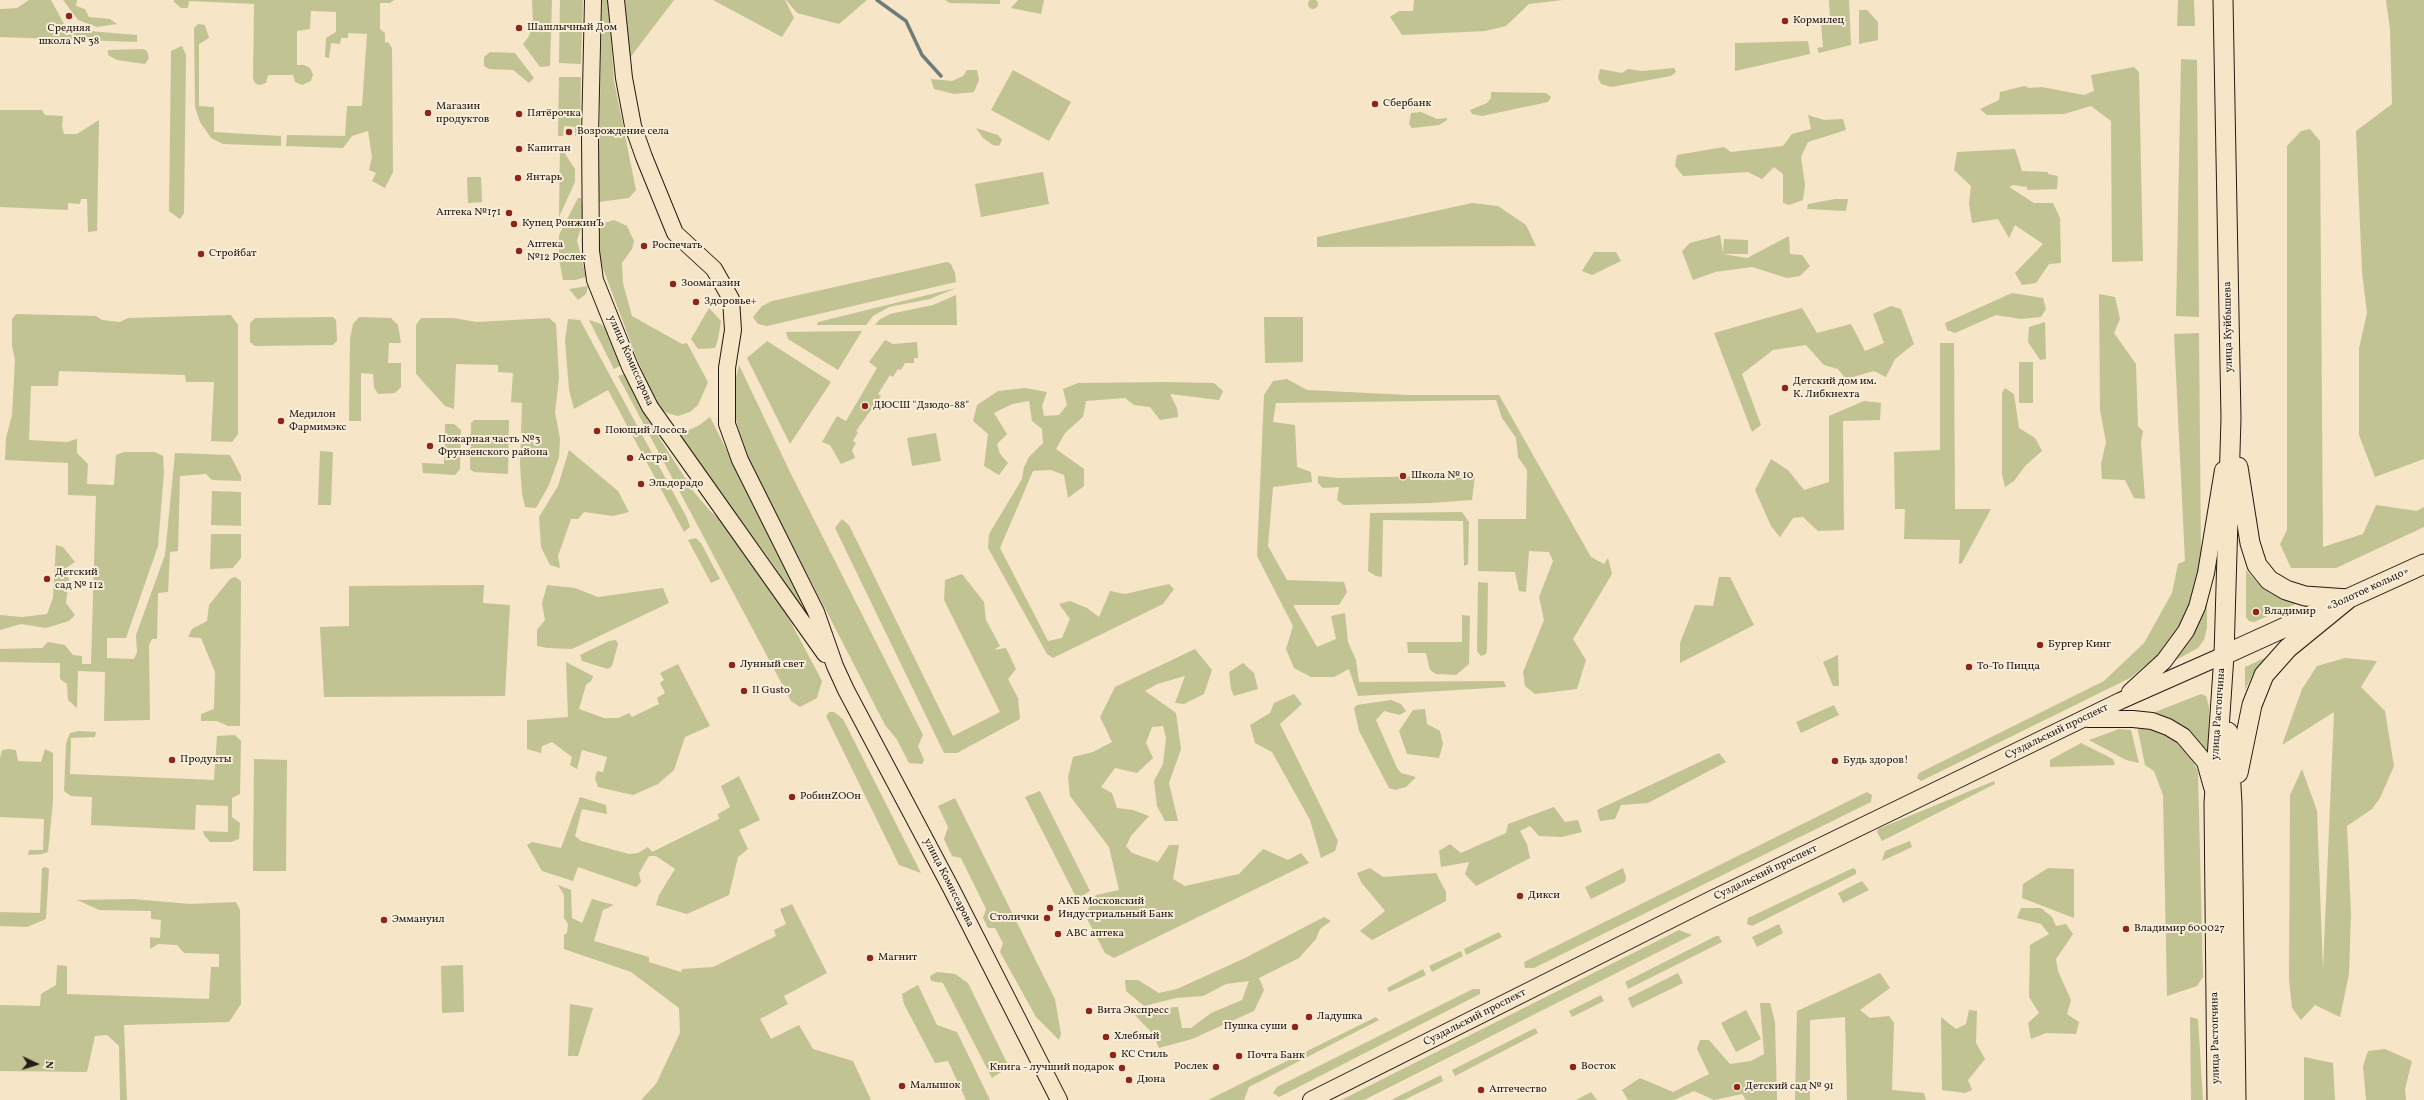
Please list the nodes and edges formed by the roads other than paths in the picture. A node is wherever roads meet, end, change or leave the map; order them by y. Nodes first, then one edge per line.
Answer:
1 (593, 0) edge
2 (616, 0) edge
3 (2223, 0) edge
4 (2231, 418) junction
5 (2424, 564) edge
6 (2348, 599) junction
7 (2224, 654) junction
8 (835, 666) junction
9 (2120, 701) junction
10 (2083, 720) junction
11 (2223, 804) junction
12 (1059, 1100) edge
13 (1311, 1100) edge
14 (2217, 1100) edge
15 (2236, 1100) edge

1 - 8 main road, улица Комиссарова
2 - 8 main road, улица Комиссарова
3 - 4 highway, улица Куйбышева
4 - 6 highway
4 - 7 highway, улица Куйбышева
4 - 9 main road
5 - 6 highway, «Золотое кольцо»
6 - 7 highway, «Золотое кольцо»
6 - 11 highway
7 - 9 main road, Суздальский проспект
7 - 11 highway, улица Растопчина
8 - 12 main road, улица Комиссарова
9 - 10 main road, Суздальский проспект
10 - 11 main road
10 - 13 main road, Суздальский проспект
11 - 14 highway, улица Растопчина
11 - 15 highway, улица Растопчина

